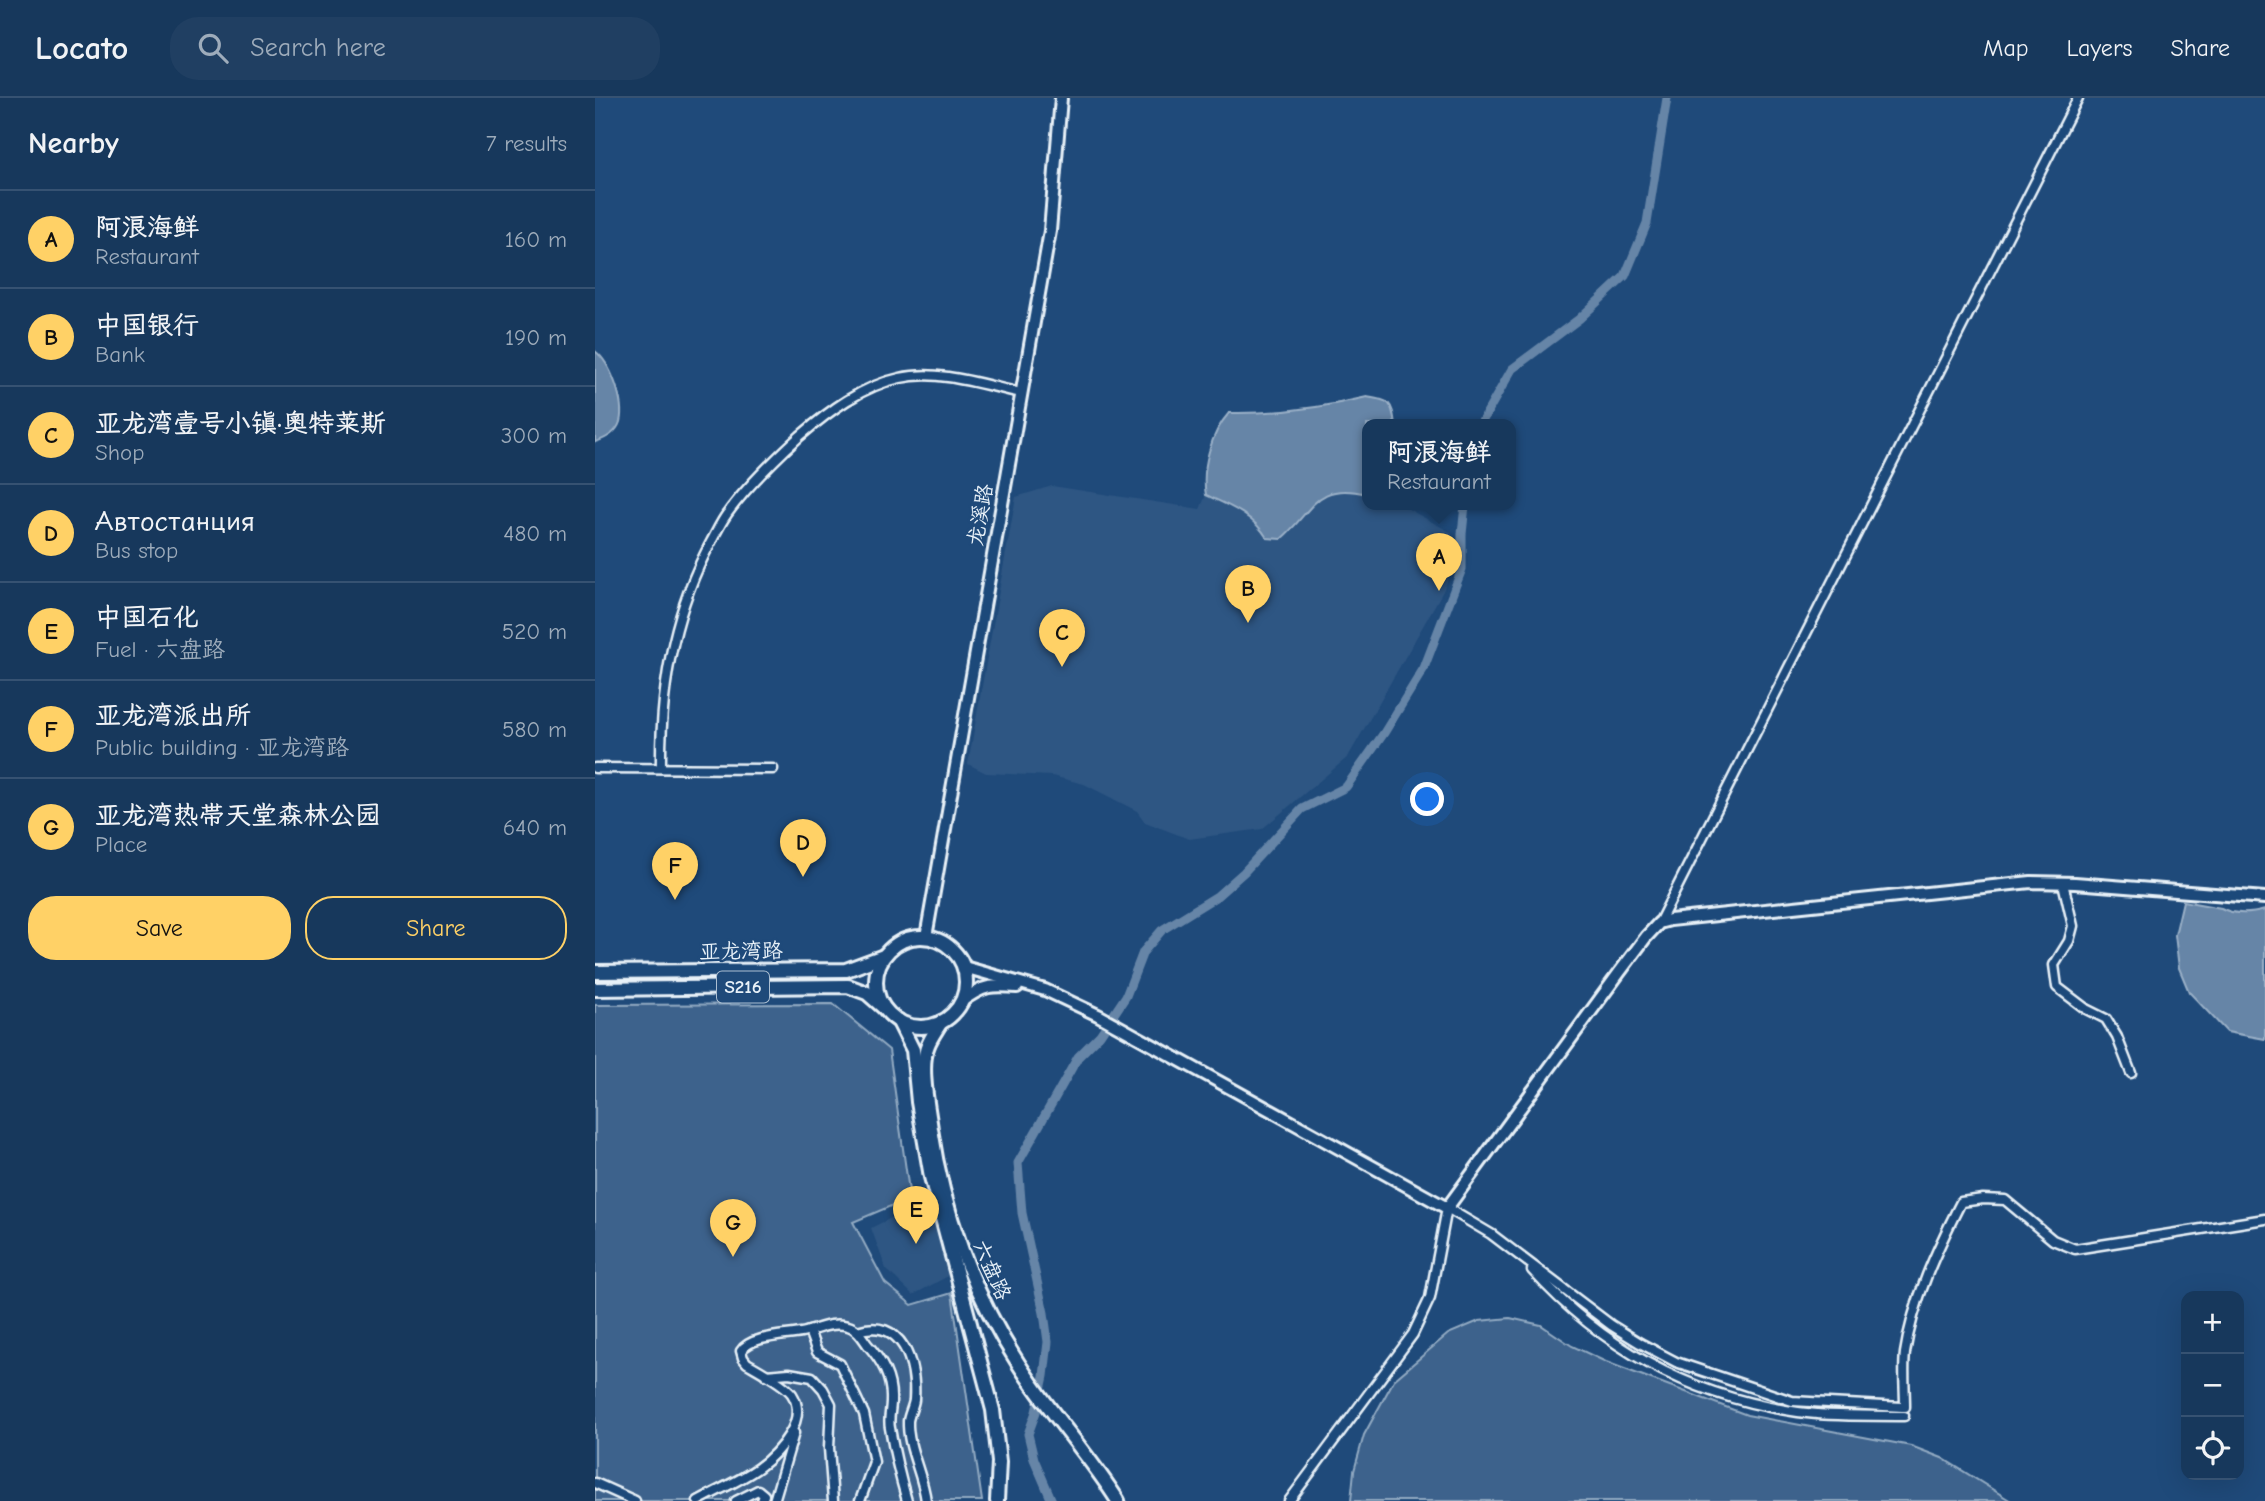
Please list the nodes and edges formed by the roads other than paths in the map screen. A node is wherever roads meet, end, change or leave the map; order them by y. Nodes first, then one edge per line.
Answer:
1 (1061, 98) edge
2 (2078, 98) edge
3 (1021, 393) junction
4 (595, 768) edge
5 (661, 768) junction
6 (773, 769) dead end
7 (2063, 883) junction
8 (2265, 898) edge
9 (1659, 923) junction
10 (926, 937) junction
11 (884, 956) junction
12 (964, 967) junction
13 (595, 972) edge
14 (595, 989) edge
15 (1045, 990) junction
16 (962, 1001) junction
17 (884, 1008) junction
18 (898, 1020) junction
19 (941, 1022) junction
20 (2131, 1073) dead end
21 (1447, 1208) junction
22 (2265, 1219) edge
23 (1515, 1253) junction
24 (809, 1331) junction
25 (857, 1331) junction
26 (766, 1375) junction
27 (1905, 1412) junction
28 (797, 1417) junction
29 (595, 1483) edge
30 (635, 1501) edge
31 (698, 1501) edge
32 (736, 1501) edge
33 (762, 1501) edge
34 (774, 1501) edge
35 (833, 1501) edge
36 (860, 1501) edge
37 (907, 1501) edge
38 (926, 1501) edge
39 (997, 1501) edge
40 (1118, 1501) edge
41 (1289, 1501) edge

1 - 3 street, 龙溪路
2 - 9 street
3 - 5 street
3 - 10 street, 龙溪路
4 - 5 street
5 - 6 street
7 - 8 street
7 - 9 street
7 - 20 street
9 - 21 street
10 - 11 main road, S216
10 - 12 main road
11 - 13 main road, 亚龙湾路 / S216
11 - 17 main road
12 - 15 street
12 - 16 main road
14 - 17 main road, 亚龙湾路 / S216
15 - 16 street
15 - 21 street
16 - 19 main road
17 - 18 main road, S216
18 - 19 main road
18 - 39 main road, 六盘路 / S216
19 - 40 main road, 六盘路
21 - 23 street
21 - 41 street
22 - 27 street
23 - 27 street
23 - 27 street
24 - 25 street
24 - 26 street
24 - 36 street
25 - 37 street
25 - 38 street
26 - 28 street
26 - 35 street
28 - 31 street
28 - 34 street
29 - 30 street
32 - 33 street

